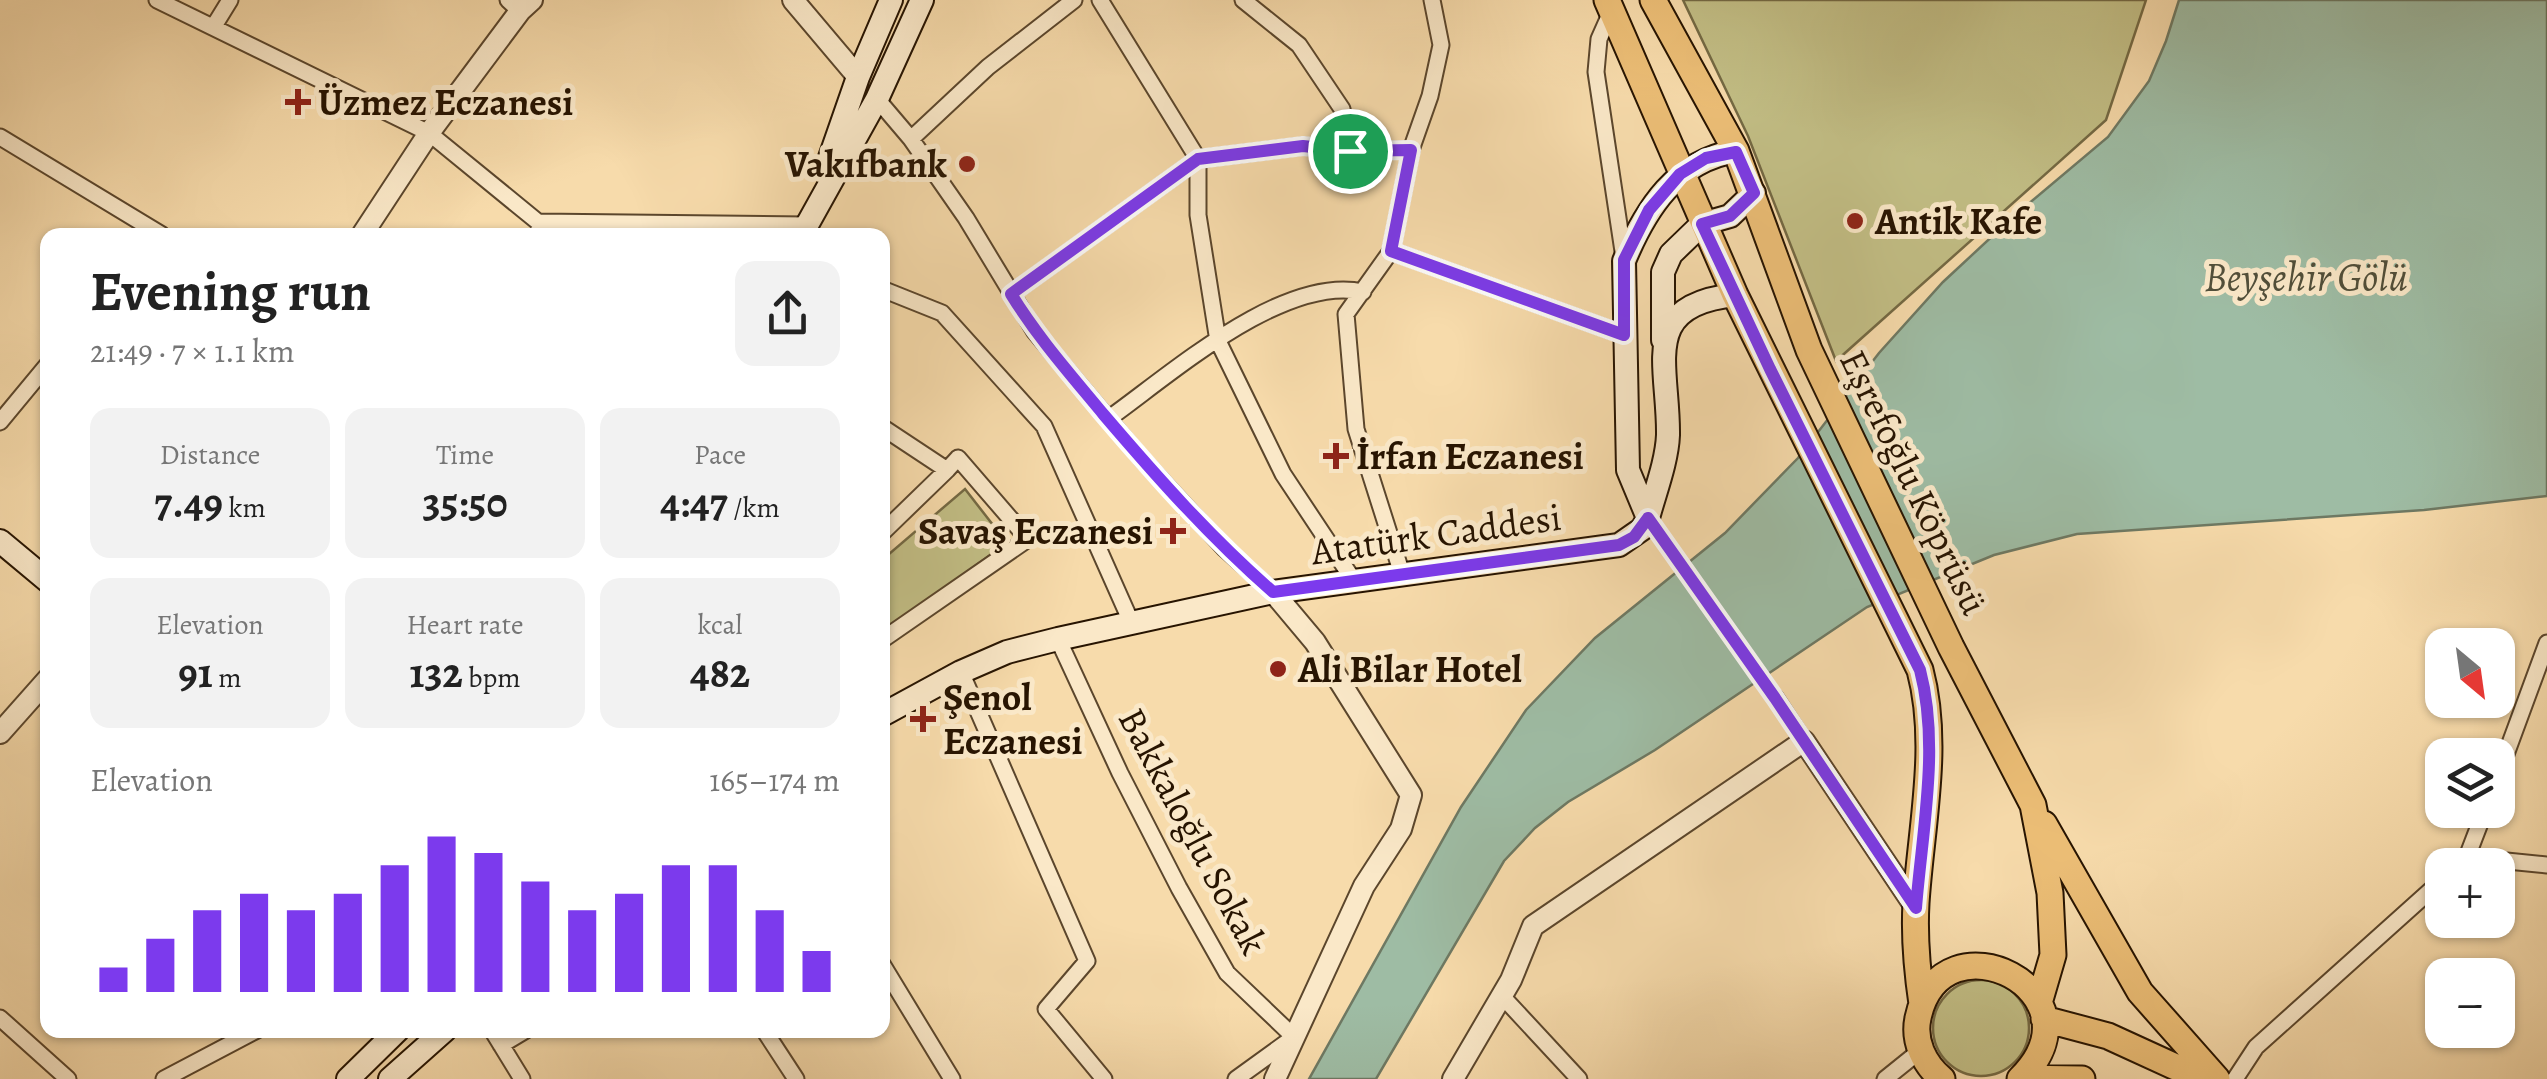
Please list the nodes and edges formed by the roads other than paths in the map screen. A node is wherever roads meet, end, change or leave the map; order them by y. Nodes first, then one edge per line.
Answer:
1 (157, 0) edge
2 (230, 0) edge
3 (792, 0) edge
4 (891, 0) edge
5 (922, 0) edge
6 (1074, 0) edge
7 (1100, 0) edge
8 (1243, 0) edge
9 (1432, 0) edge
10 (1653, 0) edge
11 (520, 4) edge
12 (1610, 6) edge
13 (214, 26) junction
14 (858, 77) junction
15 (877, 99) junction
16 (429, 133) junction
17 (0, 138) edge
18 (911, 139) junction
19 (1411, 150) junction
20 (1350, 151) junction
21 (1736, 152) junction
22 (1198, 159) junction
23 (1680, 174) junction
24 (1754, 193) junction
25 (1702, 224) junction
26 (147, 228) edge
27 (367, 228) edge
28 (538, 228) edge
29 (806, 228) edge
30 (806, 228) edge
31 (1391, 251) junction
32 (1624, 260) junction
33 (890, 291) edge
34 (1364, 292) junction
35 (1011, 294) junction
36 (1735, 295) junction
37 (1624, 335) junction
38 (1663, 340) junction
39 (1218, 341) junction
40 (40, 374) edge
41 (1108, 419) junction
42 (0, 422) edge
43 (890, 432) edge
44 (947, 470) junction
45 (1648, 518) junction
46 (890, 525) edge
47 (0, 541) edge
48 (40, 574) edge
49 (1402, 574) junction
50 (1354, 581) junction
51 (1273, 592) junction
52 (1132, 624) junction
53 (890, 634) edge
54 (1058, 639) junction
55 (2547, 643) edge
56 (961, 672) junction
57 (40, 688) edge
58 (1775, 698) joint
59 (890, 711) edge
60 (0, 732) edge
61 (2512, 738) edge
62 (1804, 741) junction
63 (2033, 805) junction
64 (2515, 863) edge
65 (2547, 865) edge
66 (2425, 895) edge
67 (1916, 908) junction
68 (890, 977) edge
69 (1502, 996) junction
70 (1922, 1004) junction
71 (2042, 1011) junction
72 (0, 1018) edge
73 (1294, 1037) junction
74 (241, 1038) edge
75 (390, 1038) edge
76 (436, 1038) edge
77 (497, 1038) edge
78 (513, 1038) edge
79 (769, 1038) edge
80 (501, 1045) junction
81 (1928, 1068) edge
82 (2021, 1078) edge
83 (68, 1079) edge
84 (164, 1079) edge
85 (348, 1079) edge
86 (390, 1079) edge
87 (522, 1079) edge
88 (796, 1079) edge
89 (952, 1079) edge
90 (1104, 1079) edge
91 (1236, 1079) edge
92 (1275, 1079) edge
93 (1452, 1079) edge
94 (1579, 1079) edge
95 (1885, 1079) edge
96 (2082, 1079) edge
97 (2202, 1079) edge
98 (2218, 1079) edge
99 (2235, 1079) edge

1 - 13 street
2 - 13 street
3 - 14 street
4 - 14 main road
5 - 15 main road
6 - 18 street
7 - 22 street
8 - 20 street
9 - 19 street
10 - 21 main road, Eşrefoğlu Köprüsü
11 - 16 street
12 - 23 main road, Eşrefoğlu Köprüsü
12 - 32 street
13 - 16 street
14 - 15 main road
14 - 29 main road
15 - 18 street
15 - 30 main road
16 - 27 street
16 - 28 street
17 - 26 street
18 - 35 street
19 - 20 street
19 - 31 street
20 - 22 street
21 - 23 main road
21 - 24 main road, Eşrefoğlu Köprüsü
22 - 35 street
22 - 39 street
23 - 25 main road, Eşrefoğlu Köprüsü
23 - 32 main road
24 - 25 main road
24 - 63 main road, Eşrefoğlu Köprüsü
25 - 36 main road, Eşrefoğlu Köprüsü
25 - 38 main road
31 - 34 street
31 - 37 street
32 - 37 main road
33 - 52 street
34 - 39 street
34 - 49 street
35 - 41 street
36 - 38 main road
36 - 67 main road, Eşrefoğlu Köprüsü
37 - 45 main road
38 - 45 main road
39 - 41 street
39 - 50 street
40 - 42 street
41 - 51 street
43 - 44 street
44 - 46 street
44 - 53 street
45 - 49 main road, Atatürk Caddesi
45 - 58 street
47 - 48 main road
49 - 50 main road, Atatürk Caddesi
50 - 51 main road, Atatürk Caddesi
51 - 52 main road, Atatürk Caddesi
51 - 73 street
52 - 54 main road, Atatürk Caddesi
54 - 56 main road, Atatürk Caddesi
54 - 73 street, Bakkaloğlu Sokak
55 - 61 street
56 - 59 main road, Atatürk Caddesi
56 - 90 street
57 - 60 street
58 - 62 street
62 - 67 street
62 - 69 street
63 - 71 main road
63 - 98 main road
64 - 65 street
66 - 99 street
67 - 70 main road, Eşrefoğlu Köprüsü
68 - 89 street
69 - 93 street
69 - 94 street
70 - 71 main road
70 - 81 main road, Eşrefoğlu Köprüsü
71 - 82 main road
71 - 97 main road
72 - 83 street
73 - 91 street
73 - 92 street
74 - 84 street
75 - 85 main road
76 - 86 main road
77 - 80 street
78 - 80 street
79 - 88 street
80 - 87 street
81 - 95 street
82 - 96 main road

